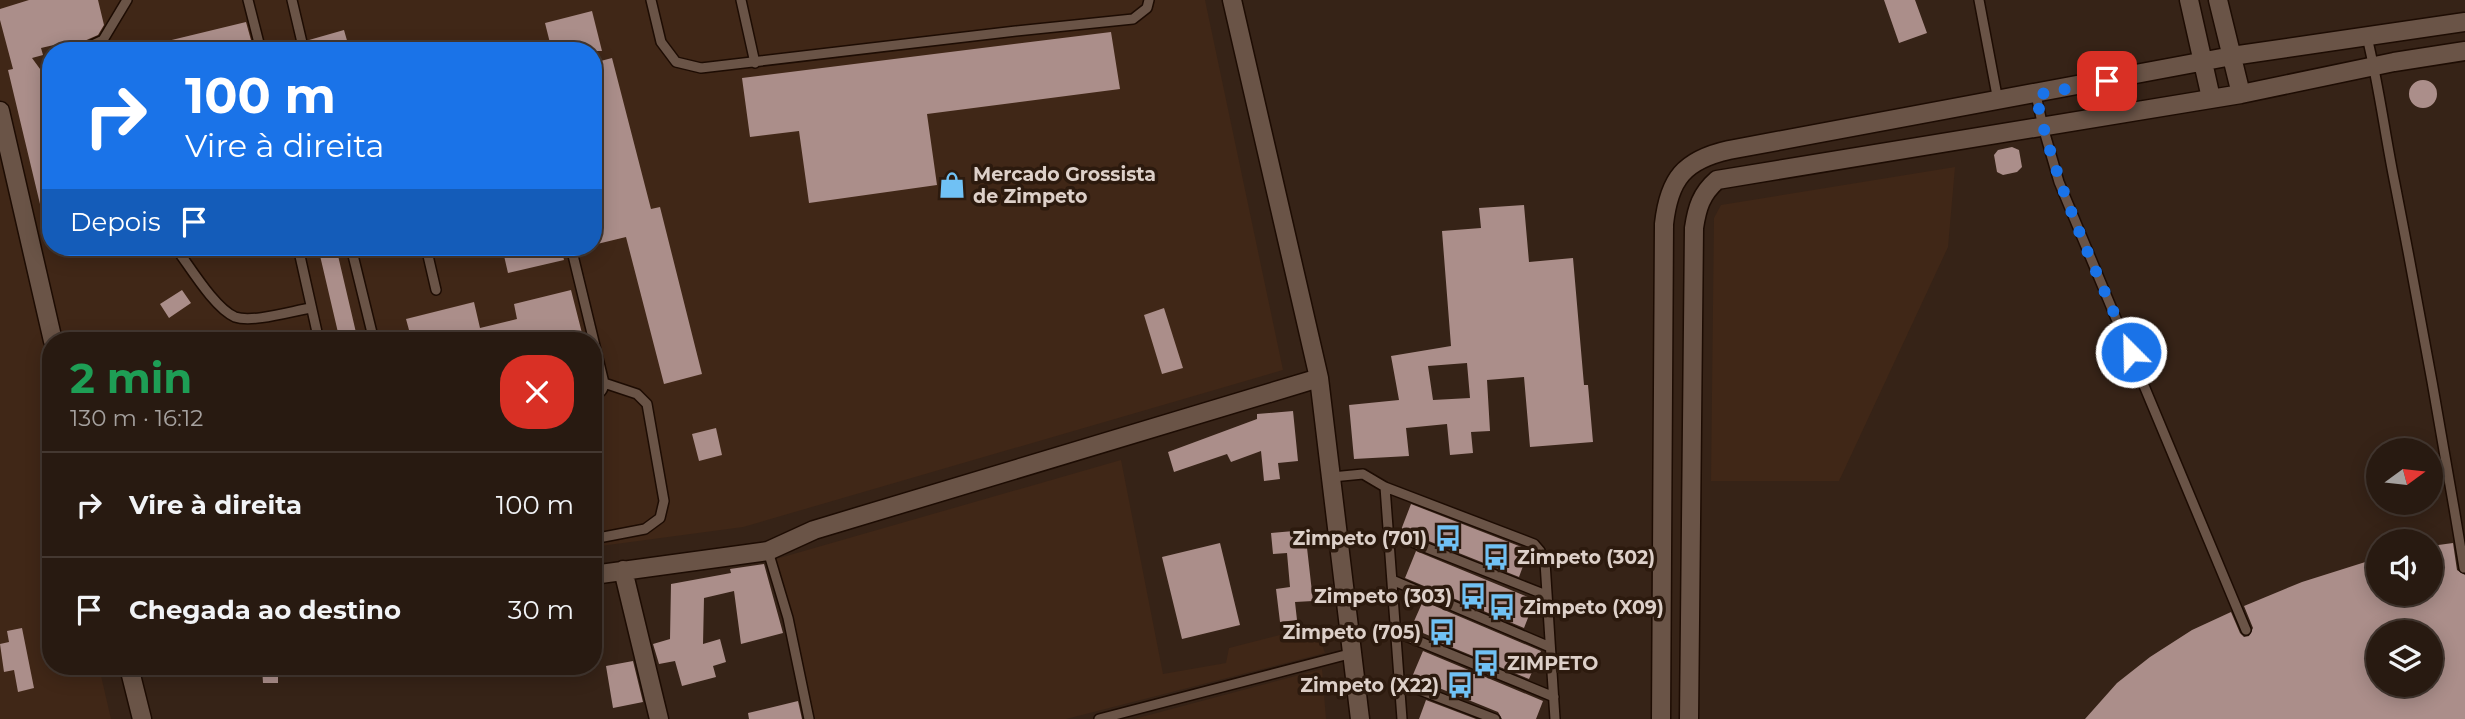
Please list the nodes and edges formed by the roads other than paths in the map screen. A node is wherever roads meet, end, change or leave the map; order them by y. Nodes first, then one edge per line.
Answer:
1 (127, 0) edge
2 (248, 0) edge
3 (292, 0) edge
4 (651, 0) edge
5 (741, 0) edge
6 (1149, 0) edge
7 (1232, 0) edge
8 (1979, 0) edge
9 (2189, 0) edge
10 (2218, 0) edge
11 (2465, 22) edge
12 (2367, 37) junction
13 (99, 42) edge
14 (259, 42) edge
15 (302, 42) edge
16 (2465, 51) edge
17 (2232, 56) junction
18 (755, 62) junction
19 (2202, 62) junction
20 (2375, 66) junction
21 (2241, 94) junction
22 (2036, 95) junction
23 (2211, 98) junction
24 (1998, 101) junction
25 (0, 111) edge
26 (2043, 127) junction
27 (182, 256) edge
28 (300, 256) edge
29 (353, 256) edge
30 (428, 256) edge
31 (573, 256) edge
32 (436, 290) dead end
33 (311, 308) junction
34 (51, 332) edge
35 (316, 332) edge
36 (372, 332) edge
37 (592, 332) edge
38 (602, 375) edge
39 (1319, 377) junction
40 (604, 383) junction
41 (602, 391) edge
42 (1332, 477) junction
43 (1385, 487) junction
44 (1388, 533) junction
45 (602, 537) edge
46 (768, 551) junction
47 (2464, 568) edge
48 (623, 570) junction
49 (602, 574) edge
50 (1392, 580) junction
51 (1546, 596) junction
52 (2246, 631) dead end
53 (1396, 632) junction
54 (1550, 648) junction
55 (1353, 653) junction
56 (131, 675) edge
57 (1399, 682) junction
58 (1554, 696) junction
59 (1137, 715) edge
60 (142, 719) edge
61 (659, 719) edge
62 (809, 719) edge
63 (1099, 719) edge
64 (1360, 719) edge
65 (1402, 719) edge
66 (1496, 719) edge
67 (1555, 719) edge
68 (1661, 719) edge
69 (1689, 719) edge

1 - 13 lane
2 - 14 lane
3 - 15 lane
4 - 18 lane
5 - 18 lane
6 - 18 lane
7 - 39 street
8 - 24 lane
9 - 19 street
10 - 17 street
11 - 12 street
12 - 17 street
12 - 20 lane
16 - 20 street
17 - 19 street
17 - 21 street
19 - 22 street
19 - 23 street
20 - 21 street
20 - 47 lane
21 - 23 street
22 - 24 street
22 - 26 lane
23 - 26 street
24 - 68 street
25 - 34 street
26 - 52 lane
26 - 69 street
27 - 33 lane
28 - 33 lane
29 - 36 lane
30 - 32 lane
31 - 37 lane
33 - 35 lane
38 - 40 lane
39 - 42 street
39 - 46 street
40 - 41 lane
40 - 45 lane
42 - 43 lane
42 - 55 street
43 - 44 lane
43 - 51 lane
44 - 50 lane
44 - 51 lane
46 - 48 street
46 - 62 lane
48 - 49 street
48 - 61 street
50 - 53 lane
50 - 54 lane
51 - 54 lane
53 - 57 lane
53 - 58 lane
54 - 58 lane
55 - 59 lane
55 - 64 street
56 - 60 street
57 - 65 lane
57 - 66 lane
58 - 67 lane
59 - 63 lane

